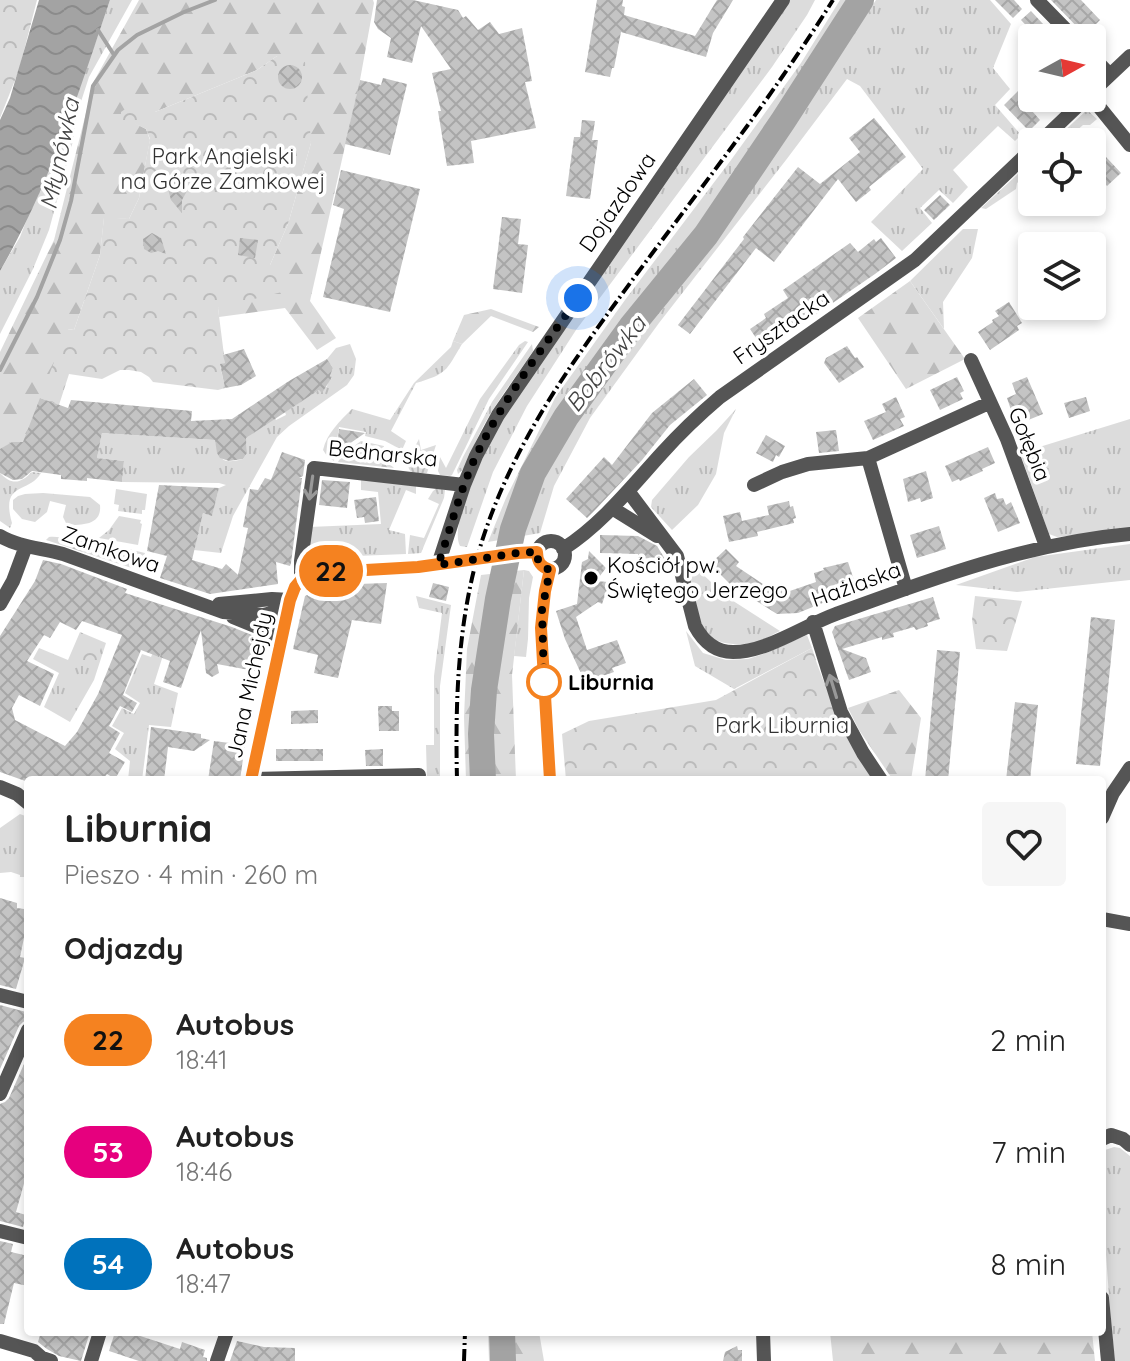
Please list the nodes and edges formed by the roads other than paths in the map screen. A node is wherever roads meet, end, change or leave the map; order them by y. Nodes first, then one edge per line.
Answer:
1 (783, 0) edge
2 (1037, 0) edge
3 (1060, 24) edge
4 (1130, 56) edge
5 (1106, 71) edge
6 (1110, 75) junction
7 (1106, 79) edge
8 (1071, 112) edge
9 (1105, 112) edge
10 (1055, 128) edge
11 (1130, 145) edge
12 (1018, 162) edge
13 (971, 360) dead end
14 (989, 403) junction
15 (868, 458) junction
16 (464, 485) junction
17 (754, 485) dead end
18 (628, 491) junction
19 (612, 508) junction
20 (1130, 534) edge
21 (0, 536) edge
22 (668, 542) junction
23 (26, 546) junction
24 (1046, 546) junction
25 (563, 549) junction
26 (537, 552) junction
27 (438, 565) junction
28 (550, 570) junction
29 (301, 580) junction
30 (906, 589) junction
31 (0, 604) edge
32 (289, 604) junction
33 (207, 605) junction
34 (223, 612) junction
35 (813, 622) junction
36 (281, 643) junction
37 (1130, 768) edge
38 (419, 775) dead end
39 (253, 776) edge
40 (386, 776) edge
41 (550, 776) edge
42 (878, 776) edge
43 (0, 787) edge
44 (24, 800) edge
45 (1106, 809) edge
46 (1106, 920) edge
47 (1130, 924) edge
48 (0, 995) edge
49 (24, 1001) edge
50 (24, 1039) edge
51 (0, 1094) edge
52 (1106, 1137) edge
53 (1130, 1145) edge
54 (0, 1231) edge
55 (24, 1237) edge
56 (99, 1336) edge
57 (226, 1336) edge
58 (763, 1336) edge
59 (1106, 1336) edge
60 (0, 1341) edge
61 (51, 1361) edge
62 (91, 1361) edge
63 (217, 1361) edge
64 (764, 1361) edge
65 (1108, 1361) edge

1 - 16 street, Dojazdowa
2 - 3 street
4 - 6 street
5 - 6 street
6 - 7 street
8 - 10 street
9 - 11 street
12 - 18 street, Frysztacka
13 - 14 street, Gołębia
14 - 15 street
14 - 24 street, Gołębia
15 - 17 street
15 - 30 street
16 - 27 street, Dojazdowa
16 -> 29 street, Bednarska
18 - 19 street, Frysztacka
18 - 22 street, Hażlaska
19 - 22 street
19 - 25 street, Frysztacka
20 - 24 street, Hażlaska
21 - 23 street, Zamkowa
22 - 35 street, Hażlaska
23 - 31 street
23 - 33 street, Zamkowa
24 - 30 street, Hażlaska
25 - 26 street
25 - 28 street
26 - 27 street
26 - 28 street
27 - 29 street
28 - 41 street
29 - 32 street
30 - 35 street, Hażlaska
32 - 33 street, Zamkowa
32 - 34 street, Zamkowa
32 - 36 street, Jana Michejdy
33 - 34 street, Zamkowa
34 - 36 street, Zamkowa
42 -> 35 street
36 - 39 street, Jana Michejdy
37 - 45 street
38 - 40 street
43 - 44 street
46 - 47 street
48 - 49 street
50 - 51 street
52 - 53 street
54 - 55 street
56 - 62 street
57 - 63 street
58 - 64 street
59 - 65 street
60 - 61 street

